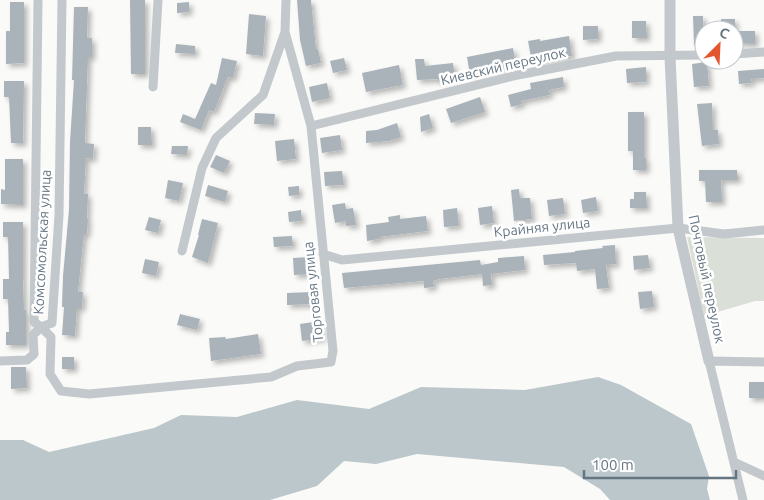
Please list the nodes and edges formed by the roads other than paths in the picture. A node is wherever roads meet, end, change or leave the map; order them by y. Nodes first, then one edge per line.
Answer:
1 (38, 0) edge
2 (62, 0) edge
3 (158, 0) edge
4 (286, 0) edge
5 (670, 0) edge
6 (285, 32) junction
7 (764, 52) edge
8 (744, 53) edge
9 (694, 55) edge
10 (670, 56) junction
11 (153, 88) dead end
12 (311, 126) junction
13 (678, 228) junction
14 (764, 230) edge
15 (182, 251) dead end
16 (323, 254) junction
17 (42, 326) junction
18 (0, 361) edge
19 (709, 361) junction
20 (764, 362) edge
21 (734, 462) junction
22 (764, 476) edge
23 (743, 500) edge

1 - 17 street, Комсомольская улица
2 - 17 street, Комсомольская улица
3 - 11 street
4 - 6 street, Торговая улица
5 - 10 street, Почтовый переулок
6 - 12 street, Торговая улица
6 - 15 street
7 - 8 street
9 - 10 street, Киевский переулок
10 - 12 street, Киевский переулок
10 - 13 street, Почтовый переулок
12 - 16 street, Торговая улица
13 - 14 street, Крайняя улица
13 - 16 street, Крайняя улица
13 - 19 street, Почтовый переулок
16 - 17 street, Торговая улица
17 - 18 street
19 - 20 street
19 - 21 street, Почтовый переулок
21 - 22 street
21 - 23 street, Почтовый переулок

